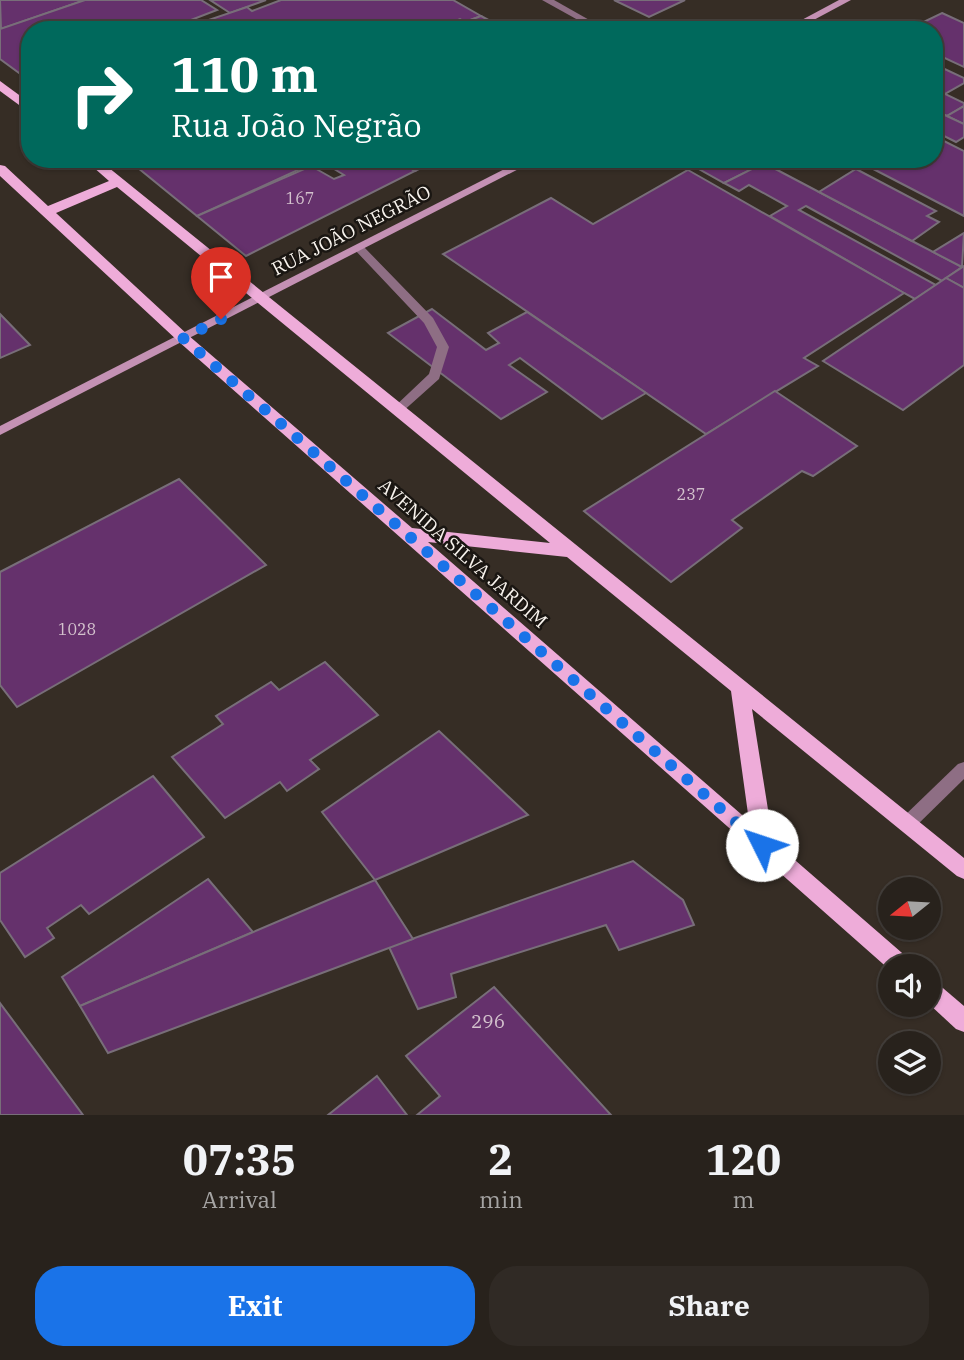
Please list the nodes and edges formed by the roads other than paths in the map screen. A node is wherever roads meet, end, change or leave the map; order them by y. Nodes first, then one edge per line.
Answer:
1 (547, 0) edge
2 (846, 0) edge
3 (586, 21) edge
4 (805, 21) edge
5 (0, 85) edge
6 (21, 102) edge
7 (101, 168) edge
8 (515, 168) edge
9 (0, 169) edge
10 (118, 182) junction
11 (46, 212) junction
12 (359, 248) junction
13 (259, 299) junction
14 (183, 338) junction
15 (397, 410) junction
16 (0, 431) edge
17 (407, 534) junction
18 (570, 551) junction
19 (740, 690) junction
20 (964, 769) edge
21 (907, 824) junction
22 (762, 845) junction
23 (964, 870) edge
24 (887, 954) edge
25 (941, 1001) edge
26 (964, 1021) edge

1 - 3 street
2 - 4 main road
5 - 6 main road
7 - 10 main road
8 - 12 main road, RUA JOÃO NEGRÃO
9 - 11 main road, AVENIDA SILVA JARDIM
10 - 11 main road
10 - 13 main road
11 - 14 main road, AVENIDA SILVA JARDIM
12 - 13 main road, RUA JOÃO NEGRÃO
12 - 15 street
13 - 14 main road, RUA JOÃO NEGRÃO
13 - 15 main road
14 - 16 main road, RUA JOÃO NEGRÃO
14 - 17 main road, AVENIDA SILVA JARDIM
15 - 18 main road
17 - 18 main road
17 - 22 main road, AVENIDA SILVA JARDIM
18 - 19 main road
19 - 21 main road
19 - 22 main road
20 - 21 street
21 - 23 main road
22 - 24 main road, AVENIDA SILVA JARDIM
25 - 26 main road

